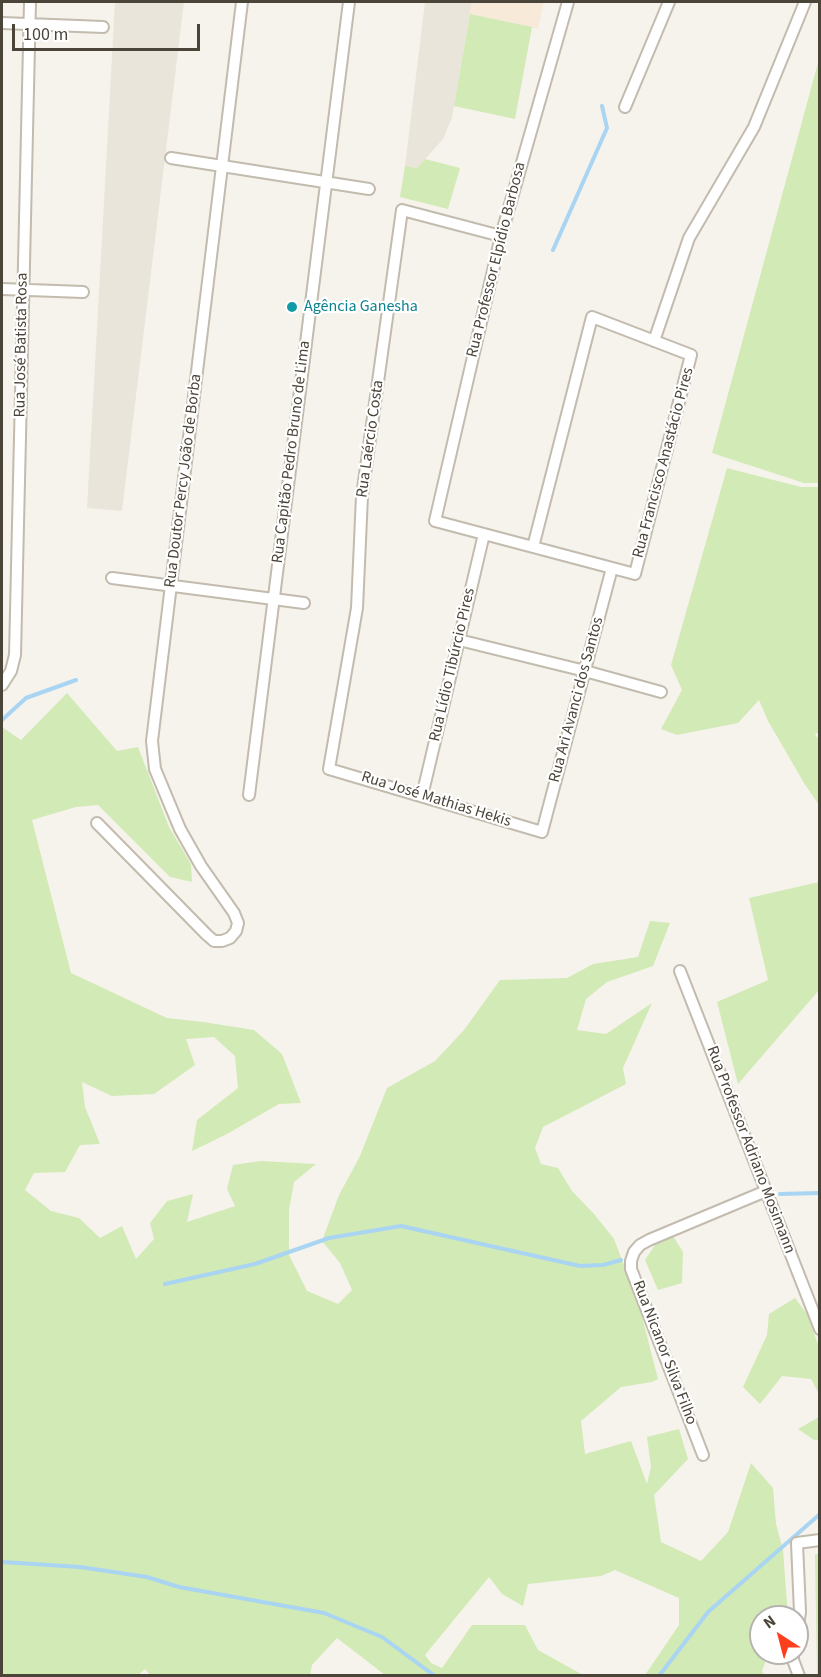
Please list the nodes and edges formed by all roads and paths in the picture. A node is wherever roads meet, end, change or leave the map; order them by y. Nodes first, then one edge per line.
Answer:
1 (30, 2) edge
2 (242, 2) edge
3 (349, 2) edge
4 (568, 2) edge
5 (669, 2) edge
6 (805, 2) edge
7 (2, 22) edge
8 (30, 24) junction
9 (103, 27) dead end
10 (625, 107) dead end
11 (171, 158) dead end
12 (222, 166) junction
13 (326, 182) junction
14 (369, 189) dead end
15 (501, 236) junction
16 (2, 289) edge
17 (23, 290) junction
18 (83, 292) dead end
19 (654, 341) junction
20 (484, 534) junction
21 (533, 547) junction
22 (612, 568) junction
23 (112, 578) dead end
24 (172, 586) junction
25 (274, 599) junction
26 (304, 603) dead end
27 (459, 640) junction
28 (585, 671) junction
29 (2, 685) edge
30 (661, 692) dead end
31 (329, 769) joint
32 (249, 795) dead end
33 (422, 796) junction
34 (97, 823) dead end
35 (543, 832) joint
36 (680, 971) dead end
37 (766, 1191) junction
38 (819, 1329) edge
39 (703, 1455) dead end
40 (819, 1540) edge
41 (800, 1605) edge

1 - 8 street, Rua José Batista Rosa
2 - 12 street, Rua Doutor Percy João de Borba
3 - 13 street, Rua Capitão Pedro Bruno de Lima
4 - 15 street, Rua Professor Elpídio Barbosa
5 - 10 street
6 - 19 street
7 - 8 street
8 - 9 street
8 - 17 street, Rua José Batista Rosa
11 - 12 street
12 - 13 street
12 - 24 street, Rua Doutor Percy João de Borba
13 - 14 street
13 - 25 street, Rua Capitão Pedro Bruno de Lima
15 - 20 street, Rua Professor Elpídio Barbosa
15 - 31 street, Rua Laércio Costa
16 - 17 street
17 - 18 street
17 - 29 street, Rua José Batista Rosa
19 - 21 street
19 - 22 street, Rua Francisco Anastácio Pires
20 - 21 street
20 - 27 street, Rua Lídio Tibúrcio Pires
21 - 22 street
22 - 28 street, Rua Ari Avanci dos Santos
23 - 24 street
24 - 25 street
24 - 34 street, Rua Doutor Percy João de Borba
25 - 26 street
25 - 32 street, Rua Capitão Pedro Bruno de Lima
27 - 28 street
27 - 33 street, Rua Lídio Tibúrcio Pires
28 - 30 street
28 - 35 street, Rua Ari Avanci dos Santos
31 - 33 street, Rua José Mathias Hekis
33 - 35 street, Rua José Mathias Hekis
36 - 37 street, Rua Professor Adriano Mosimann
37 - 38 street, Rua Professor Adriano Mosimann
37 - 39 street, Rua Nicanor Silva Filho
40 - 41 street

